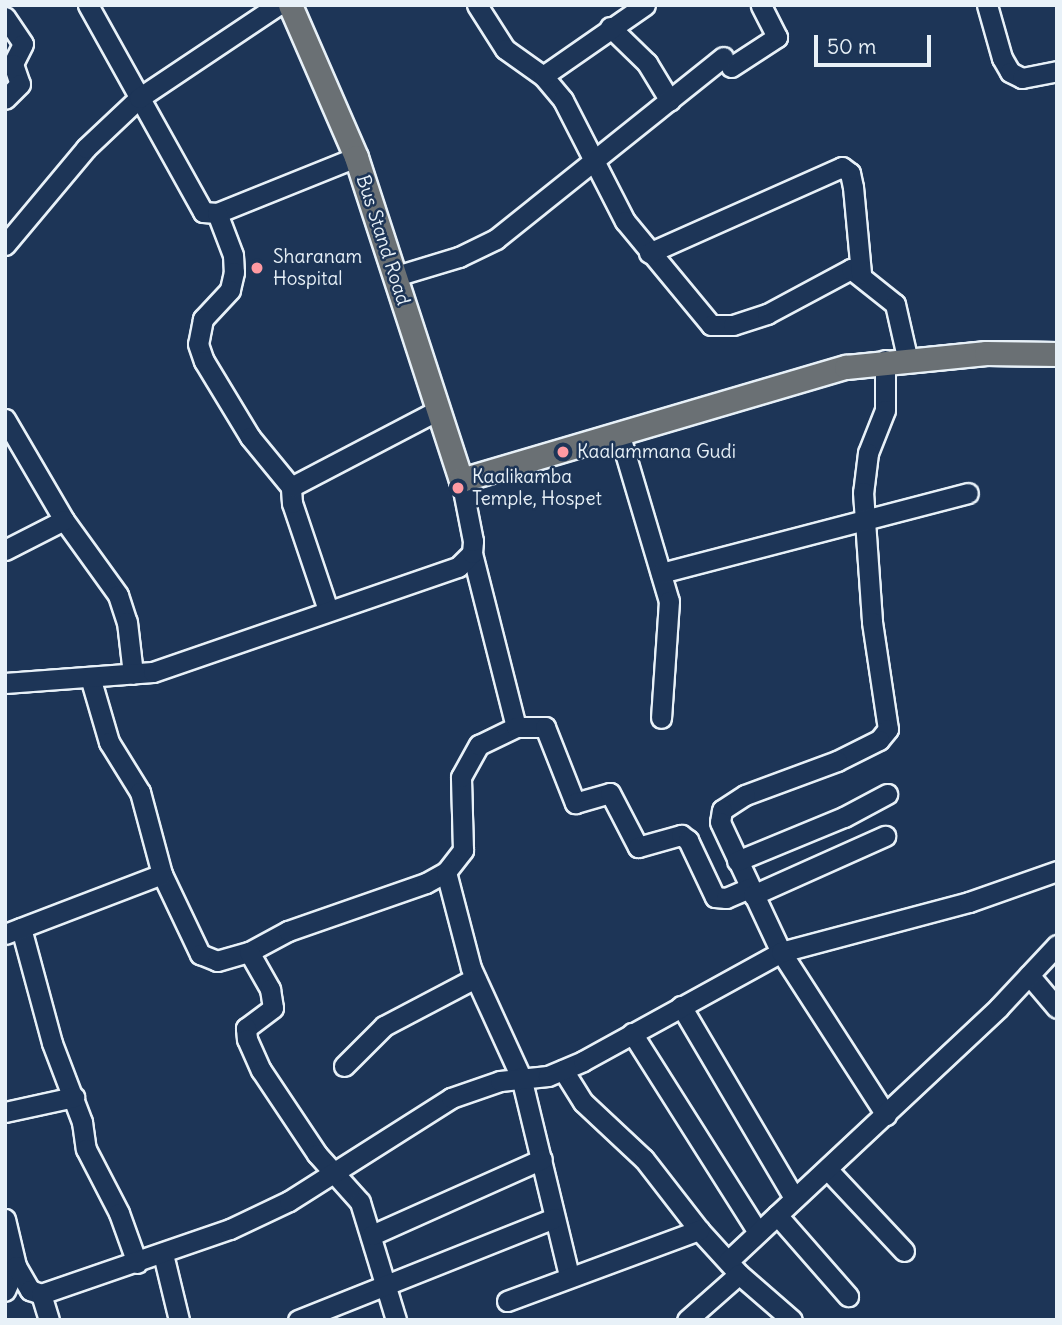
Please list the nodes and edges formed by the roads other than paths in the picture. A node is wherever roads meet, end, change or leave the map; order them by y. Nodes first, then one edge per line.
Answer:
1 (88, 5) edge
2 (278, 5) edge
3 (290, 5) edge
4 (477, 5) edge
5 (761, 5) edge
6 (987, 5) edge
7 (634, 8) edge
8 (5, 17) edge
9 (610, 27) junction
10 (1057, 71) edge
11 (543, 76) junction
12 (139, 98) junction
13 (5, 99) edge
14 (670, 101) junction
15 (356, 158) junction
16 (594, 160) junction
17 (217, 213) junction
18 (5, 245) edge
19 (649, 253) junction
20 (861, 274) junction
21 (397, 276) junction
22 (1057, 354) edge
23 (896, 361) junction
24 (438, 410) junction
25 (5, 419) edge
26 (620, 436) junction
27 (461, 480) junction
28 (291, 487) junction
29 (968, 493) dead end
30 (867, 518) junction
31 (64, 520) junction
32 (5, 550) edge
33 (472, 553) junction
34 (661, 573) junction
35 (328, 610) junction
36 (133, 674) junction
37 (90, 677) junction
38 (5, 683) edge
39 (661, 718) dead end
40 (516, 727) junction
41 (887, 794) dead end
42 (885, 836) dead end
43 (737, 861) junction
44 (1057, 871) edge
45 (446, 872) junction
46 (162, 874) junction
47 (751, 892) junction
48 (13, 931) edge
49 (1057, 945) edge
50 (248, 952) junction
51 (781, 952) junction
52 (1029, 975) junction
53 (475, 978) junction
54 (681, 1006) junction
55 (1057, 1008) edge
56 (632, 1033) junction
57 (344, 1066) dead end
58 (563, 1070) junction
59 (521, 1077) junction
60 (74, 1097) junction
61 (5, 1112) edge
62 (886, 1115) junction
63 (542, 1159) junction
64 (828, 1170) junction
65 (332, 1172) junction
66 (794, 1198) junction
67 (777, 1215) junction
68 (554, 1218) junction
69 (5, 1219) edge
70 (699, 1230) junction
71 (757, 1231) junction
72 (372, 1235) junction
73 (904, 1251) dead end
74 (163, 1254) junction
75 (137, 1263) junction
76 (16, 1266) junction
77 (734, 1268) junction
78 (569, 1276) junction
79 (385, 1286) junction
80 (5, 1291) edge
81 (41, 1294) junction
82 (848, 1296) dead end
83 (507, 1301) dead end
84 (689, 1319) edge
85 (49, 1320) edge
86 (179, 1320) edge
87 (298, 1320) edge
88 (396, 1320) edge
89 (792, 1320) edge

1 - 12 street
2 - 12 street
3 - 15 main road, Bus Stand Road
4 - 11 street
5 - 14 street
6 - 10 street
7 - 9 street
8 - 13 street
9 - 11 street
9 - 14 street
11 - 16 street
12 - 17 street
12 - 18 street
14 - 16 street
15 - 17 street
15 - 21 main road, Bus Stand Road
16 - 19 street
16 - 21 street
17 - 28 street
19 - 20 street
19 - 20 street
20 - 23 street
21 - 24 main road, Bus Stand Road
22 - 23 main road
23 - 26 main road
23 - 30 street
24 - 27 main road, Bus Stand Road
24 - 28 street
25 - 31 street
26 - 27 main road
26 - 34 street
27 - 33 street
28 - 35 street
29 - 30 street
30 - 34 street
30 - 43 street
31 - 32 street
31 - 36 street
33 - 35 street
33 - 40 street
34 - 39 street
35 - 36 street
36 - 37 street
37 - 38 street
37 - 46 street
40 - 45 street
40 - 47 street
41 - 43 street
42 - 47 street
43 - 47 street
44 - 51 street
45 - 50 street
45 - 53 street
46 - 48 street
46 - 50 street
47 - 51 street
48 - 60 street
49 - 52 street
50 - 65 street
51 - 54 street
51 - 62 street
52 - 55 street
52 - 62 street
53 - 57 street
53 - 59 street
54 - 56 street
54 - 66 street
56 - 58 street
56 - 71 street
58 - 59 street
58 - 70 street
59 - 63 street
59 - 65 street
60 - 61 street
60 - 75 street
62 - 64 street
63 - 68 street
63 - 72 street
64 - 66 street
64 - 73 street
65 - 72 street
65 - 74 street
66 - 67 street
67 - 71 street
67 - 82 street
68 - 78 street
68 - 79 street
69 - 76 street
70 - 77 street
70 - 78 street
71 - 77 street
72 - 79 street
74 - 75 street
74 - 86 street
75 - 81 street
76 - 80 street
76 - 81 street
77 - 84 street
77 - 89 street
78 - 83 street
79 - 87 street
79 - 88 street
81 - 85 street

